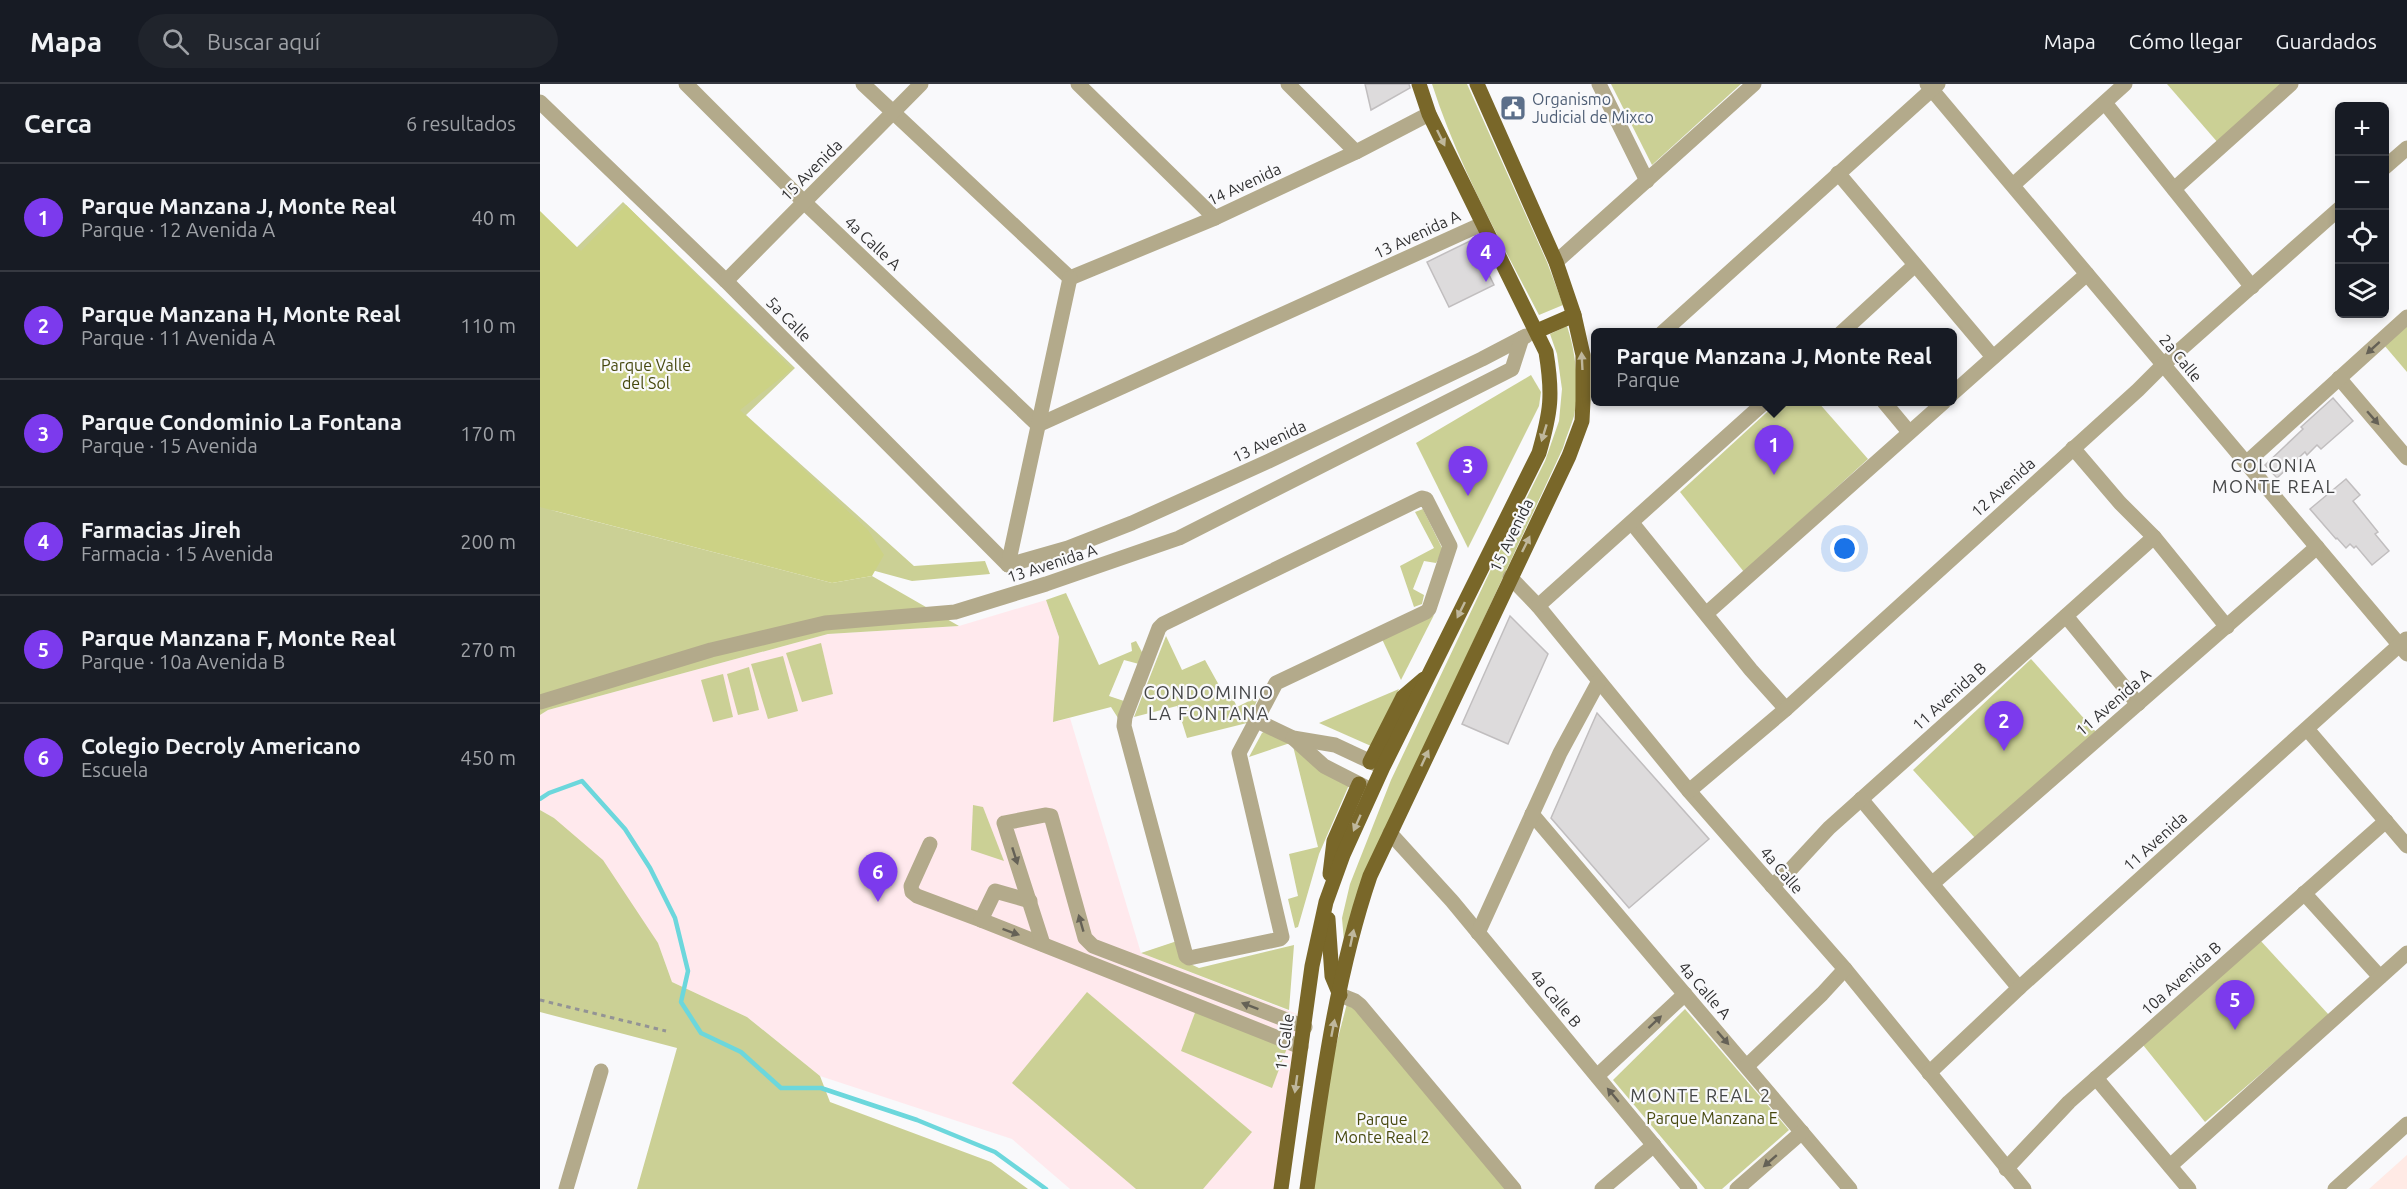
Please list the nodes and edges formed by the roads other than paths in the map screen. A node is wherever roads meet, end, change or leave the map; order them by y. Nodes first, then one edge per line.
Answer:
1 (686, 84) edge
2 (863, 84) edge
3 (921, 84) edge
4 (1078, 84) edge
5 (1288, 84) edge
6 (1419, 84) edge
7 (1477, 84) edge
8 (1599, 84) edge
9 (1754, 84) edge
10 (2125, 84) edge
11 (2291, 84) edge
12 (1932, 86) edge
13 (540, 102) edge
14 (2105, 102) junction
15 (893, 112) junction
16 (1429, 114) junction
17 (2407, 148) edge
18 (1356, 152) junction
19 (2389, 164) edge
20 (1838, 173) junction
21 (1647, 181) junction
22 (2013, 185) junction
23 (2174, 189) junction
24 (804, 202) junction
25 (2338, 210) edge
26 (1215, 218) junction
27 (1482, 224) junction
28 (1556, 262) junction
29 (1915, 265) junction
30 (2087, 274) junction
31 (1070, 278) junction
32 (726, 281) junction
33 (2252, 287) junction
34 (1574, 315) junction
35 (2407, 317) edge
36 (1668, 328) edge
37 (1846, 328) edge
38 (1537, 331) junction
39 (1522, 338) junction
40 (1993, 357) junction
41 (2163, 365) junction
42 (2339, 378) junction
43 (1957, 390) edge
44 (1761, 406) edge
45 (1887, 406) edge
46 (1939, 406) edge
47 (1038, 424) junction
48 (1910, 432) junction
49 (2073, 448) junction
50 (2407, 458) edge
51 (2246, 463) junction
52 (1632, 523) junction
53 (2154, 537) junction
54 (2317, 547) junction
55 (1008, 565) junction
56 (1510, 577) junction
57 (1538, 606) junction
58 (1707, 614) junction
59 (2066, 616) junction
60 (2227, 627) junction
61 (2404, 646) edge
62 (1599, 681) junction
63 (540, 702) edge
64 (2138, 704) junction
65 (1786, 709) junction
66 (1257, 721) junction
67 (2307, 729) junction
68 (1293, 738) junction
69 (1377, 764) junction
70 (1366, 787) junction
71 (1689, 791) junction
72 (1861, 799) junction
73 (1532, 814) junction
74 (2386, 821) junction
75 (1390, 833) junction
76 (930, 844) dead end
77 (2407, 846) edge
78 (1933, 884) junction
79 (1772, 886) junction
80 (2304, 893) junction
81 (1030, 901) junction
82 (1326, 902) junction
83 (981, 921) junction
84 (1478, 933) junction
85 (1043, 944) junction
86 (2407, 953) edge
87 (1845, 969) junction
88 (2380, 977) junction
89 (2019, 988) junction
90 (1685, 994) junction
91 (1340, 995) junction
92 (1305, 1027) junction
93 (1301, 1047) junction
94 (1747, 1066) junction
95 (601, 1071) dead end
96 (1929, 1073) junction
97 (1597, 1076) junction
98 (2096, 1078) junction
99 (2407, 1124) edge
100 (1802, 1132) junction
101 (1654, 1145) junction
102 (2170, 1166) junction
103 (2006, 1169) junction
104 (566, 1189) edge
105 (1281, 1189) edge
106 (1307, 1189) edge
107 (1514, 1189) edge
108 (1602, 1189) edge
109 (1690, 1189) edge
110 (1737, 1189) edge
111 (1850, 1189) edge
112 (2024, 1189) edge
113 (2190, 1189) edge
114 (2335, 1189) edge

1 - 24 street, 4a Calle A
2 - 15 street
3 - 15 street, 15 Avenida
4 - 26 street
5 - 18 street
6 - 16 main road, 15 Avenida
7 - 28 main road, 15 Avenida
8 - 21 street
9 - 21 street
10 - 14 street
11 - 23 street
12 - 20 street
12 - 22 street, 2a Calle
13 - 32 street, 5a Calle
14 - 22 street
14 - 23 street
15 - 24 street, 15 Avenida
15 - 31 street
16 - 18 street, 14 Avenida
16 -> 27 main road, 15 Avenida
17 - 19 street
18 - 26 street, 14 Avenida
20 - 29 street
20 - 36 street
21 - 28 street
22 - 30 street, 2a Calle
23 - 33 street
24 - 32 street, 15 Avenida
24 - 47 street, 4a Calle A
25 - 33 street, 12 Avenida
26 - 31 street, 14 Avenida
27 - 38 main road, 15 Avenida
27 - 47 street, 13 Avenida A
28 - 34 main road, 15 Avenida
29 - 37 street
29 - 40 street
30 - 40 street
30 - 41 street, 2a Calle
31 - 47 street
32 - 55 street, 5a Calle
33 - 41 street, 12 Avenida
34 - 38 main road
56 -> 34 main road, 15 Avenida
35 -> 42 street
38 - 39 street, 13 Avenida
38 -> 69 main road, 15 Avenida
39 - 55 street, 13 Avenida
39 - 63 street, 13 Avenida A
40 - 43 street
41 - 49 street, 12 Avenida
41 - 51 street, 2a Calle
42 -> 50 street
42 - 51 street
44 - 52 street
45 - 48 street
46 - 48 street
47 - 55 street
48 - 58 street
49 - 53 street
49 - 65 street, 12 Avenida
51 - 54 street, 2a Calle
52 - 57 street
52 - 58 street
53 - 59 street, 11 Avenida B
53 - 60 street
54 - 60 street, 11 Avenida A
54 - 61 street, 2a Calle
56 - 57 street, 4a Calle
75 -> 56 main road, 15 Avenida
57 - 62 street, 4a Calle
58 - 65 street
59 - 64 street
59 - 72 street, 11 Avenida B
60 - 64 street, 11 Avenida A
61 - 67 street, 11 Avenida
62 - 71 street, 4a Calle
62 - 73 street
64 - 78 street, 11 Avenida A
65 - 71 street, 12 Avenida
66 - 66 street
66 - 68 street
67 - 74 street
67 - 89 street, 11 Avenida
68 - 69 street
68 - 70 street
69 - 70 main road, 15 Avenida
70 -> 82 main road, 15 Avenida
71 - 79 street, 4a Calle
72 - 78 street
72 - 79 street, 11 Avenida B
73 - 84 street
73 - 90 street, 4a Calle A
74 - 77 street
74 - 80 street, 10a Avenida B
75 - 84 street, 4a Calle B
91 -> 75 main road, 15 Avenida
76 - 83 street
78 - 89 street
79 - 87 street, 4a Calle
80 - 88 street
80 - 98 street, 10a Avenida B
81 - 83 street
81 - 85 street
92 -> 81 street
82 - 91 main road
82 - 92 main road, 11 Calle
83 -> 85 street
84 - 97 street, 4a Calle B
85 - 93 street
86 - 88 street
87 - 94 street
87 - 96 street, 4a Calle
88 - 102 street
89 - 96 street, 11 Avenida
90 -> 94 street, 4a Calle A
97 -> 90 street
106 -> 91 main road
91 - 107 street
92 - 93 main road, 11 Calle
93 -> 105 main road, 11 Calle
94 - 100 street, 4a Calle A
95 - 104 street
96 - 103 street, 4a Calle
101 -> 97 street, 4a Calle B
98 - 102 street
98 - 103 street, 10a Avenida B
99 - 114 street
100 -> 110 street
100 - 111 street, 4a Calle A
101 - 108 street
101 - 109 street, 4a Calle B
102 - 113 street
103 - 112 street, 4a Calle

